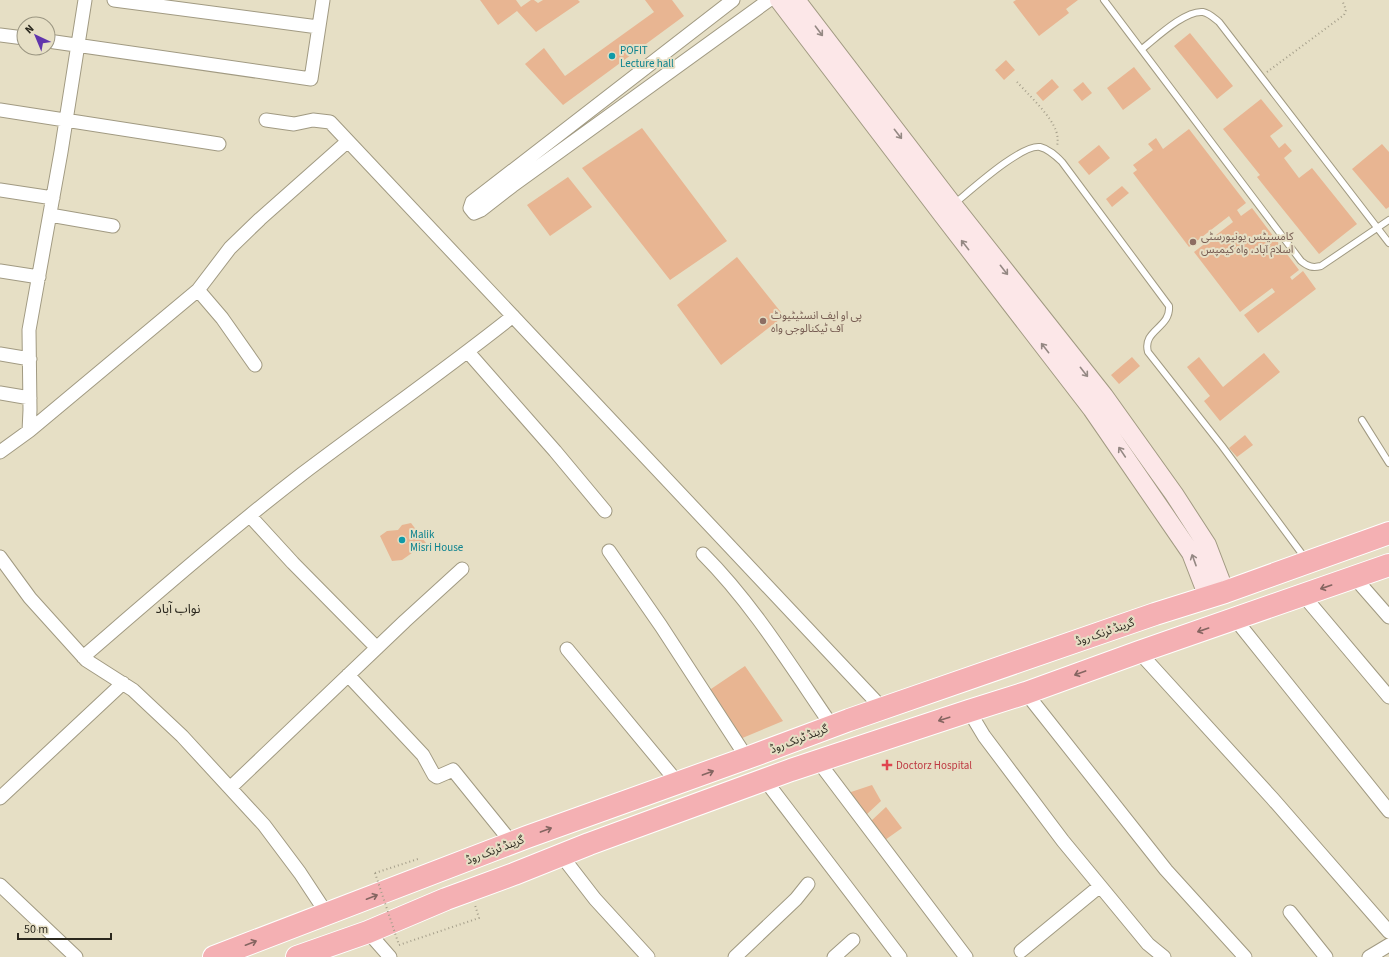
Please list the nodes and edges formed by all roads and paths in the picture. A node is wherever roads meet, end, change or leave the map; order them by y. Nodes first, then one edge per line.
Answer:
1 (85, 0) edge
2 (114, 0) edge
3 (322, 0) edge
4 (733, 0) edge
5 (769, 0) edge
6 (779, 0) edge
7 (796, 0) edge
8 (1104, 0) edge
9 (1342, 0) edge
10 (142, 2) edge
11 (318, 27) junction
12 (0, 35) edge
13 (16, 37) edge
14 (56, 42) edge
15 (77, 44) junction
16 (1142, 49) junction
17 (1262, 76) junction
18 (1017, 82) dead end
19 (0, 110) edge
20 (266, 120) dead end
21 (66, 121) junction
22 (348, 141) junction
23 (219, 144) dead end
24 (1056, 156) junction
25 (0, 190) edge
26 (53, 198) junction
27 (947, 210) junction
28 (50, 215) junction
29 (1389, 220) edge
30 (113, 226) dead end
31 (1377, 228) junction
32 (1389, 243) edge
33 (0, 271) edge
34 (39, 277) junction
35 (198, 290) junction
36 (513, 316) junction
37 (468, 352) junction
38 (0, 354) edge
39 (30, 359) junction
40 (255, 365) dead end
41 (0, 393) edge
42 (30, 398) junction
43 (1362, 420) dead end
44 (29, 431) junction
45 (0, 452) edge
46 (1389, 463) edge
47 (605, 511) dead end
48 (250, 516) junction
49 (1389, 533) edge
50 (609, 551) dead end
51 (703, 554) dead end
52 (0, 557) edge
53 (1308, 562) junction
54 (1389, 565) edge
55 (462, 569) dead end
56 (1354, 577) junction
57 (1216, 594) junction
58 (1303, 595) junction
59 (1155, 614) junction
60 (1389, 616) edge
61 (1235, 619) junction
62 (1163, 644) junction
63 (377, 648) junction
64 (567, 648) dead end
65 (1139, 652) junction
66 (83, 657) junction
67 (348, 675) junction
68 (123, 683) junction
69 (1026, 693) junction
70 (1389, 697) edge
71 (882, 708) junction
72 (969, 710) junction
73 (832, 726) junction
74 (747, 758) junction
75 (818, 761) junction
76 (765, 780) junction
77 (678, 783) junction
78 (230, 788) junction
79 (0, 798) edge
80 (1389, 811) edge
81 (512, 843) junction
82 (561, 855) junction
83 (424, 857) dead end
84 (808, 884) dead end
85 (0, 885) edge
86 (1100, 886) junction
87 (1290, 912) dead end
88 (327, 914) junction
89 (472, 920) dead end
90 (368, 932) junction
91 (1389, 932) edge
92 (853, 940) dead end
93 (1389, 945) edge
94 (1021, 951) dead end
95 (76, 957) edge
96 (214, 957) edge
97 (297, 957) edge
98 (390, 957) edge
99 (648, 957) edge
100 (735, 957) edge
101 (834, 957) edge
102 (900, 957) edge
103 (966, 957) edge
104 (1164, 957) edge
105 (1245, 957) edge
106 (1326, 957) edge
107 (1369, 957) edge

1 - 15 street
2 - 10 street
3 - 11 street
4 - 5 street
6 - 27 street
7 -> 27 street
8 - 16 lane
9 - 17 path
10 - 11 street
11 - 15 street
12 - 13 street
14 - 15 street
15 - 21 street
16 - 17 lane
16 - 31 lane
17 - 31 lane
18 - 24 path
19 - 21 street
20 - 22 street
21 - 23 street
21 - 26 street
22 - 35 street
22 - 36 street
24 - 27 lane
24 - 53 lane
25 - 26 street
26 - 28 street
27 - 57 street
28 - 30 street
28 - 34 street
29 - 31 lane
31 - 32 lane
33 - 34 street
34 - 39 street
35 - 40 street
35 - 44 street
36 - 37 street
36 - 71 street
37 - 47 street
37 - 48 street
38 - 39 street
39 - 42 street
41 - 42 street
42 - 44 street
43 - 46 lane
44 - 45 street
48 - 63 street
48 - 66 street
49 - 53 highway, گرینڈ ٹرنک روڈ
50 - 74 street
51 - 73 street
52 - 66 street
53 - 57 highway, گرینڈ ٹرنک روڈ
54 - 56 highway
55 - 63 street
56 -> 58 highway
56 - 60 street
57 - 59 highway, گرینڈ ٹرنک روڈ
58 - 61 highway
58 - 70 street
59 - 62 highway
59 - 71 highway, گرینڈ ٹرنک روڈ
61 -> 62 highway
61 - 80 street
62 - 65 highway
63 - 67 street
64 - 77 street
65 -> 69 highway
65 - 91 street
66 - 68 street
67 - 78 street
67 - 81 street
68 - 78 street
68 - 79 street
69 - 72 highway
69 - 105 street
71 - 73 highway, گرینڈ ٹرنک روڈ
72 -> 75 highway
72 - 86 street
73 - 74 highway, گرینڈ ٹرنک روڈ
77 -> 74 highway, گرینڈ ٹرنک روڈ
75 - 76 highway
75 - 103 street
76 - 82 highway
76 - 102 street
81 -> 77 highway, گرینڈ ٹرنک روڈ
78 - 88 street
88 -> 81 highway, گرینڈ ٹرنک روڈ
82 - 90 highway
82 - 99 street
83 - 89 path, bridge
84 - 100 street
85 - 95 street
86 - 94 street
86 - 104 street
87 - 106 street
96 -> 88 highway, گرینڈ ٹرنک روڈ
90 - 97 highway
90 - 98 street
92 - 101 street
93 - 107 street

